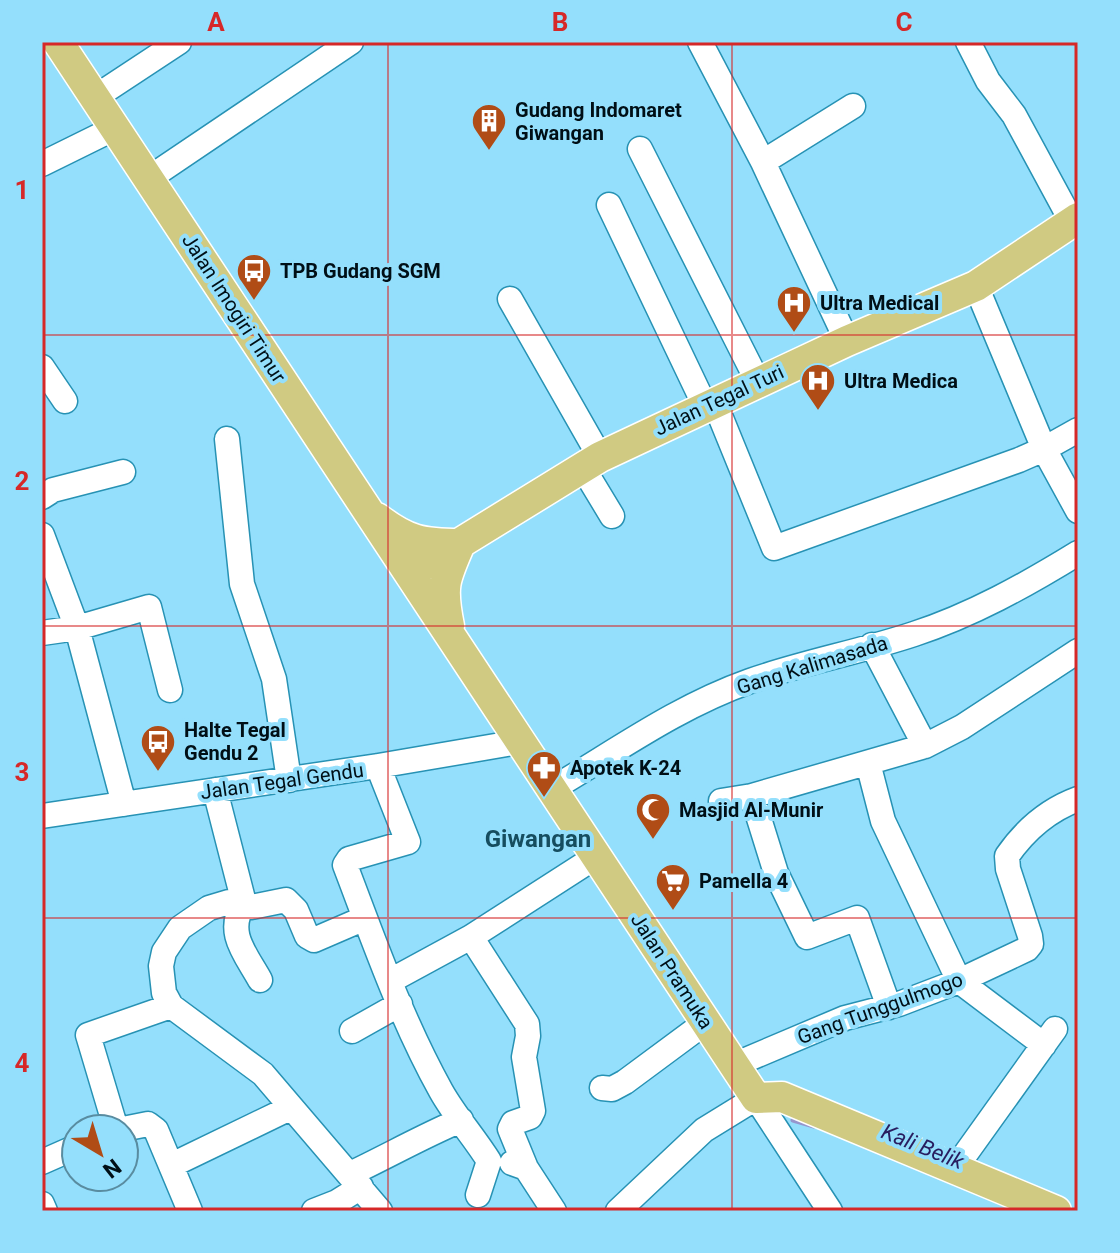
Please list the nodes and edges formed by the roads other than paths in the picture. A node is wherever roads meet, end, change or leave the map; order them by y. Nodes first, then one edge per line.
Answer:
1 (58, 42) edge
2 (179, 42) edge
3 (351, 42) edge
4 (700, 42) edge
5 (968, 42) edge
6 (94, 98) junction
7 (853, 106) dead end
8 (115, 128) junction
9 (640, 149) dead end
10 (763, 162) junction
11 (42, 164) edge
12 (148, 179) junction
13 (609, 205) dead end
14 (1075, 220) edge
15 (976, 286) junction
16 (510, 299) dead end
17 (847, 341) junction
18 (42, 367) edge
19 (758, 382) junction
20 (65, 401) dead end
21 (709, 404) junction
22 (1078, 430) edge
23 (227, 439) dead end
24 (1044, 449) junction
25 (592, 462) junction
26 (123, 472) dead end
27 (42, 497) edge
28 (368, 511) junction
29 (1078, 511) edge
30 (612, 516) dead end
31 (42, 535) edge
32 (460, 544) junction
33 (1078, 553) edge
34 (410, 574) junction
35 (77, 628) junction
36 (42, 633) edge
37 (452, 637) junction
38 (872, 645) junction
39 (1078, 651) edge
40 (170, 690) dead end
41 (519, 738) junction
42 (925, 746) junction
43 (868, 763) junction
44 (378, 766) junction
45 (289, 780) junction
46 (552, 789) junction
47 (215, 790) junction
48 (752, 796) junction
49 (1078, 799) edge
50 (721, 801) dead end
51 (124, 804) junction
52 (42, 816) edge
53 (597, 856) junction
54 (244, 903) junction
55 (365, 918) junction
56 (471, 937) junction
57 (260, 980) dead end
58 (390, 981) junction
59 (959, 981) junction
60 (400, 1004) junction
61 (171, 1006) junction
62 (889, 1007) junction
63 (706, 1022) junction
64 (352, 1031) dead end
65 (734, 1065) junction
66 (602, 1088) dead end
67 (756, 1098) junction
68 (290, 1108) junction
69 (111, 1113) edge
70 (461, 1120) junction
71 (140, 1125) edge
72 (489, 1161) junction
73 (172, 1165) junction
74 (526, 1168) junction
75 (954, 1170) junction
76 (355, 1181) junction
77 (478, 1195) dead end
78 (42, 1204) edge
79 (45, 1211) edge
80 (190, 1211) edge
81 (314, 1211) edge
82 (380, 1211) edge
83 (554, 1211) edge
84 (618, 1211) edge
85 (830, 1211) edge
86 (1056, 1211) edge

1 - 6 main road, Jalan Imogiri Timur
2 - 6 street
3 - 12 street
4 - 10 street
5 - 14 street
6 - 8 main road, Jalan Imogiri Timur
7 - 10 street
8 - 11 street
8 - 12 main road, Jalan Imogiri Timur
9 - 19 street
10 - 17 street
12 - 28 main road, Jalan Imogiri Timur
13 - 21 street
14 - 15 main road, Jalan Tegal Turi
15 - 17 main road, Jalan Tegal Turi
15 - 24 street
16 - 25 street
17 - 19 main road, Jalan Tegal Turi
18 - 20 street
19 - 21 main road, Jalan Tegal Turi
21 - 24 street
21 - 25 main road, Jalan Tegal Turi
22 - 24 street
23 - 45 street
24 - 29 street
25 - 30 street
25 - 32 main road, Jalan Tegal Turi
26 - 27 street
28 - 32 main road
28 - 34 main road, Jalan Imogiri Timur
31 - 35 street
32 - 34 main road, Jalan Tegal Turi
32 - 37 main road
33 - 38 street, Gang Kalimasada
34 - 37 main road, Jalan Pramuka
35 - 36 street
35 - 40 street
35 - 51 street
37 - 41 main road, Jalan Pramuka
38 - 42 street
38 - 46 street, Gang Kalimasada
39 - 42 street
41 - 44 street, Jalan Tegal Gendu
41 - 46 main road, Jalan Pramuka
42 - 43 street
43 - 48 street
43 - 59 street
44 - 45 street, Jalan Tegal Gendu
44 - 55 street
45 - 47 street, Jalan Tegal Gendu
46 - 53 main road, Jalan Pramuka
47 - 51 street, Jalan Tegal Gendu
47 - 54 street
48 - 50 street
48 - 62 street
49 - 59 street, Gang Tunggulmogo
51 - 52 street, Jalan Tegal Gendu
53 - 56 street
53 - 63 main road, Jalan Pramuka
54 - 55 street
54 - 57 street
54 - 61 street
55 - 58 street
56 - 58 street
56 - 74 street
58 - 60 street
59 - 62 street, Gang Tunggulmogo
59 - 75 street
60 - 64 street
60 - 70 street
61 - 68 street
61 - 69 street
62 - 65 street, Gang Tunggulmogo
63 - 65 main road, Jalan Pramuka
63 - 66 street
65 - 67 main road, Jalan Pramuka
67 - 75 main road
67 - 84 street
67 - 85 street
68 - 73 street
68 - 76 street
70 - 72 street
70 - 76 street
71 - 73 street
72 - 74 street
72 - 77 street
73 - 80 street
74 - 83 street
75 - 86 main road
76 - 81 street
76 - 82 street
78 - 79 street

